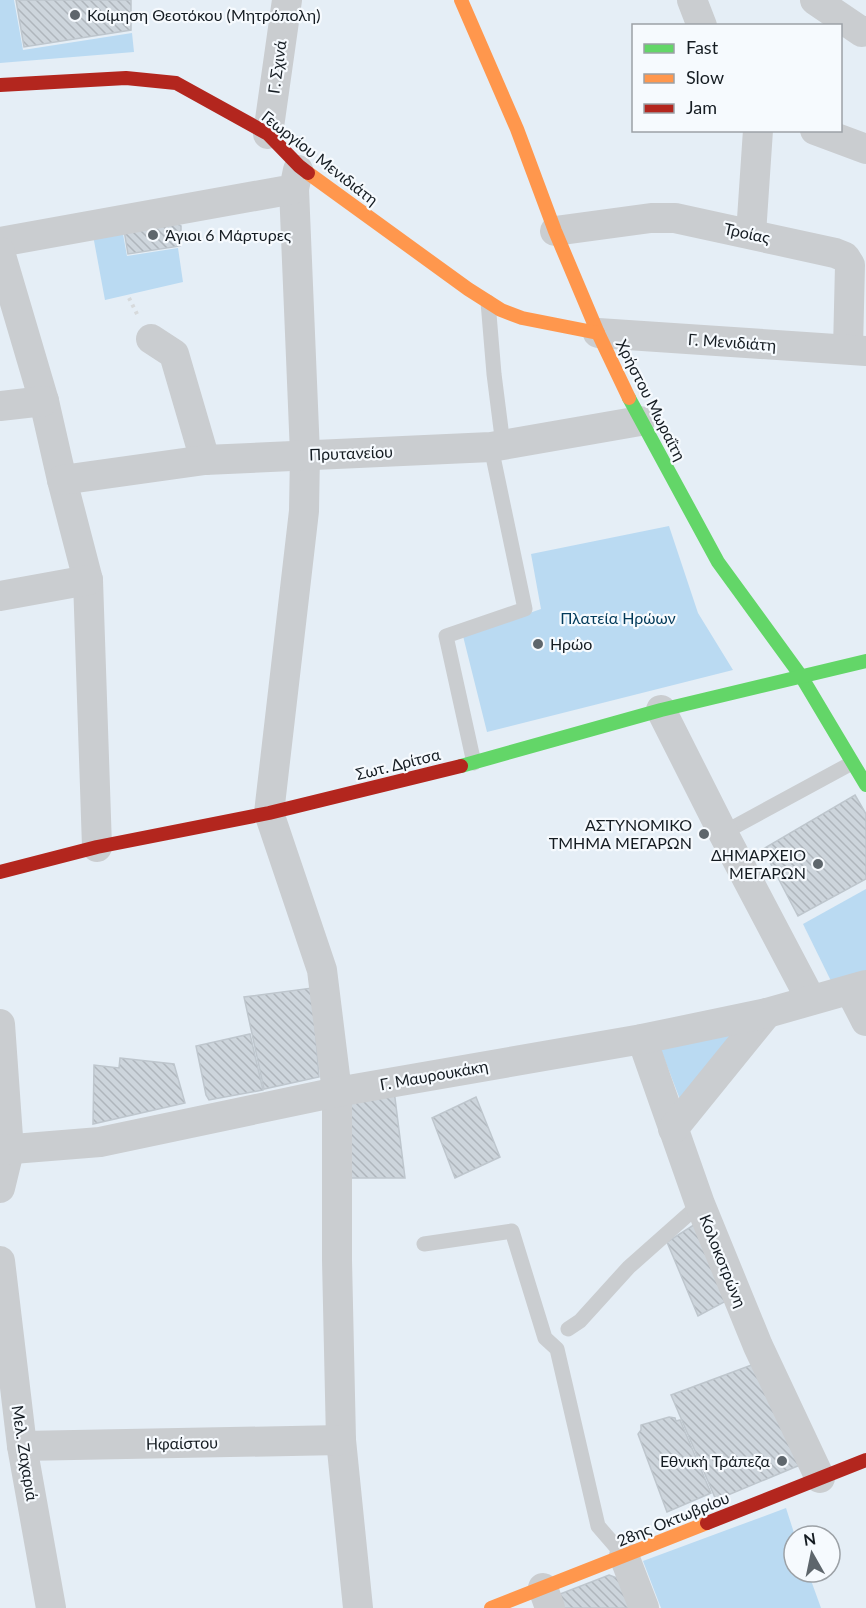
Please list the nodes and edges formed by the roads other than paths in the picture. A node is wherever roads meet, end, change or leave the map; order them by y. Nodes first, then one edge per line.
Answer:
1 (288, 0) edge
2 (461, 0) edge
3 (692, 0) edge
4 (815, 0) edge
5 (701, 24) edge
6 (866, 31) edge
7 (0, 85) edge
8 (758, 132) edge
9 (820, 132) edge
10 (268, 134) junction
11 (866, 149) edge
12 (297, 177) junction
13 (555, 231) junction
14 (751, 234) junction
15 (0, 242) edge
16 (0, 252) edge
17 (488, 302) junction
18 (598, 333) junction
19 (150, 339) dead end
20 (857, 350) edge
21 (44, 401) junction
22 (0, 406) edge
23 (640, 421) junction
24 (497, 446) junction
25 (305, 454) junction
26 (205, 460) junction
27 (62, 480) junction
28 (88, 580) junction
29 (0, 596) edge
30 (866, 660) edge
31 (801, 676) junction
32 (662, 710) junction
33 (474, 763) junction
34 (852, 764) junction
35 (866, 785) edge
36 (269, 813) junction
37 (723, 833) junction
38 (97, 847) junction
39 (0, 872) edge
40 (858, 988) edge
41 (811, 1000) junction
42 (767, 1013) junction
43 (866, 1021) edge
44 (0, 1024) edge
45 (642, 1039) junction
46 (337, 1092) junction
47 (673, 1129) junction
48 (4, 1150) edge
49 (0, 1188) edge
50 (700, 1204) junction
51 (424, 1244) dead end
52 (0, 1261) edge
53 (568, 1329) dead end
54 (341, 1440) junction
55 (22, 1446) junction
56 (866, 1460) edge
57 (820, 1478) junction
58 (624, 1556) junction
59 (547, 1598) edge
60 (51, 1608) edge
61 (358, 1608) edge
62 (491, 1608) edge
63 (644, 1608) edge

1 - 10 street, Γ. Σχινά
2 - 13 street, Χρήστου Μωραΐτη
3 - 5 street
4 - 6 street
7 - 10 street, Γεωργίου Μενιδιάτη
8 - 14 street
9 - 11 street
10 - 12 street, Γεωργίου Μενιδιάτη
12 - 15 street
12 - 17 street, Γεωργίου Μενιδιάτη
12 - 25 street
13 - 14 street, Τροίας
13 - 18 street, Χρήστου Μωραΐτη
14 - 20 street, Τροίας
16 - 21 street
17 - 18 street, Γεωργίου Μενιδιάτη
17 - 24 lane
18 - 20 street, Γ. Μενιδιάτη
18 - 23 street, Χρήστου Μωραΐτη
19 - 26 street
21 - 22 street
21 - 27 street
23 - 24 street, Πρυτανείου
23 - 31 street, Χρήστου Μωραΐτη
24 - 25 street, Πρυτανείου
24 - 33 lane
25 - 26 street, Πρυτανείου
25 - 36 street
26 - 27 street, Πρυτανείου
27 - 28 street
28 - 29 street
28 - 38 street
30 - 31 street, Σωτ. Δρίτσα
31 - 32 street, Σωτ. Δρίτσα
31 - 34 street, Χρήστου Μωραΐτη
32 - 33 street, Σωτ. Δρίτσα
32 - 37 street
33 - 36 street, Σωτ. Δρίτσα
34 - 35 street, Χρήστου Μωραΐτη
34 - 37 lane
36 - 38 street, Σωτ. Δρίτσα
36 - 46 street
37 - 41 street
38 - 39 street, Σωτ. Δρίτσα
40 - 41 street, Γ. Μαυρουκάκη
40 - 43 street
41 - 42 street, Γ. Μαυρουκάκη
42 - 45 street, Γ. Μαυρουκάκη
42 - 47 street
44 - 48 street
45 - 46 street, Γ. Μαυρουκάκη
45 - 47 street, Κολοκοτρώνη
46 - 48 street, Γ. Μαυρουκάκη
46 - 54 street
47 - 50 street, Κολοκοτρώνη
48 - 49 street
50 - 53 lane
50 - 57 street, Κολοκοτρώνη
51 - 58 lane
52 - 55 street, Μελ. Ζαχαριά
54 - 55 street, Ηφαίστου
54 - 61 street
55 - 60 street, Μελ. Ζαχαριά
56 - 57 street, 28ης Οκτωβρίου
57 - 58 street, 28ης Οκτωβρίου
58 - 59 street, 28ης Οκτωβρίου
58 - 63 street
59 - 62 street, 28ης Οκτωβρίου

